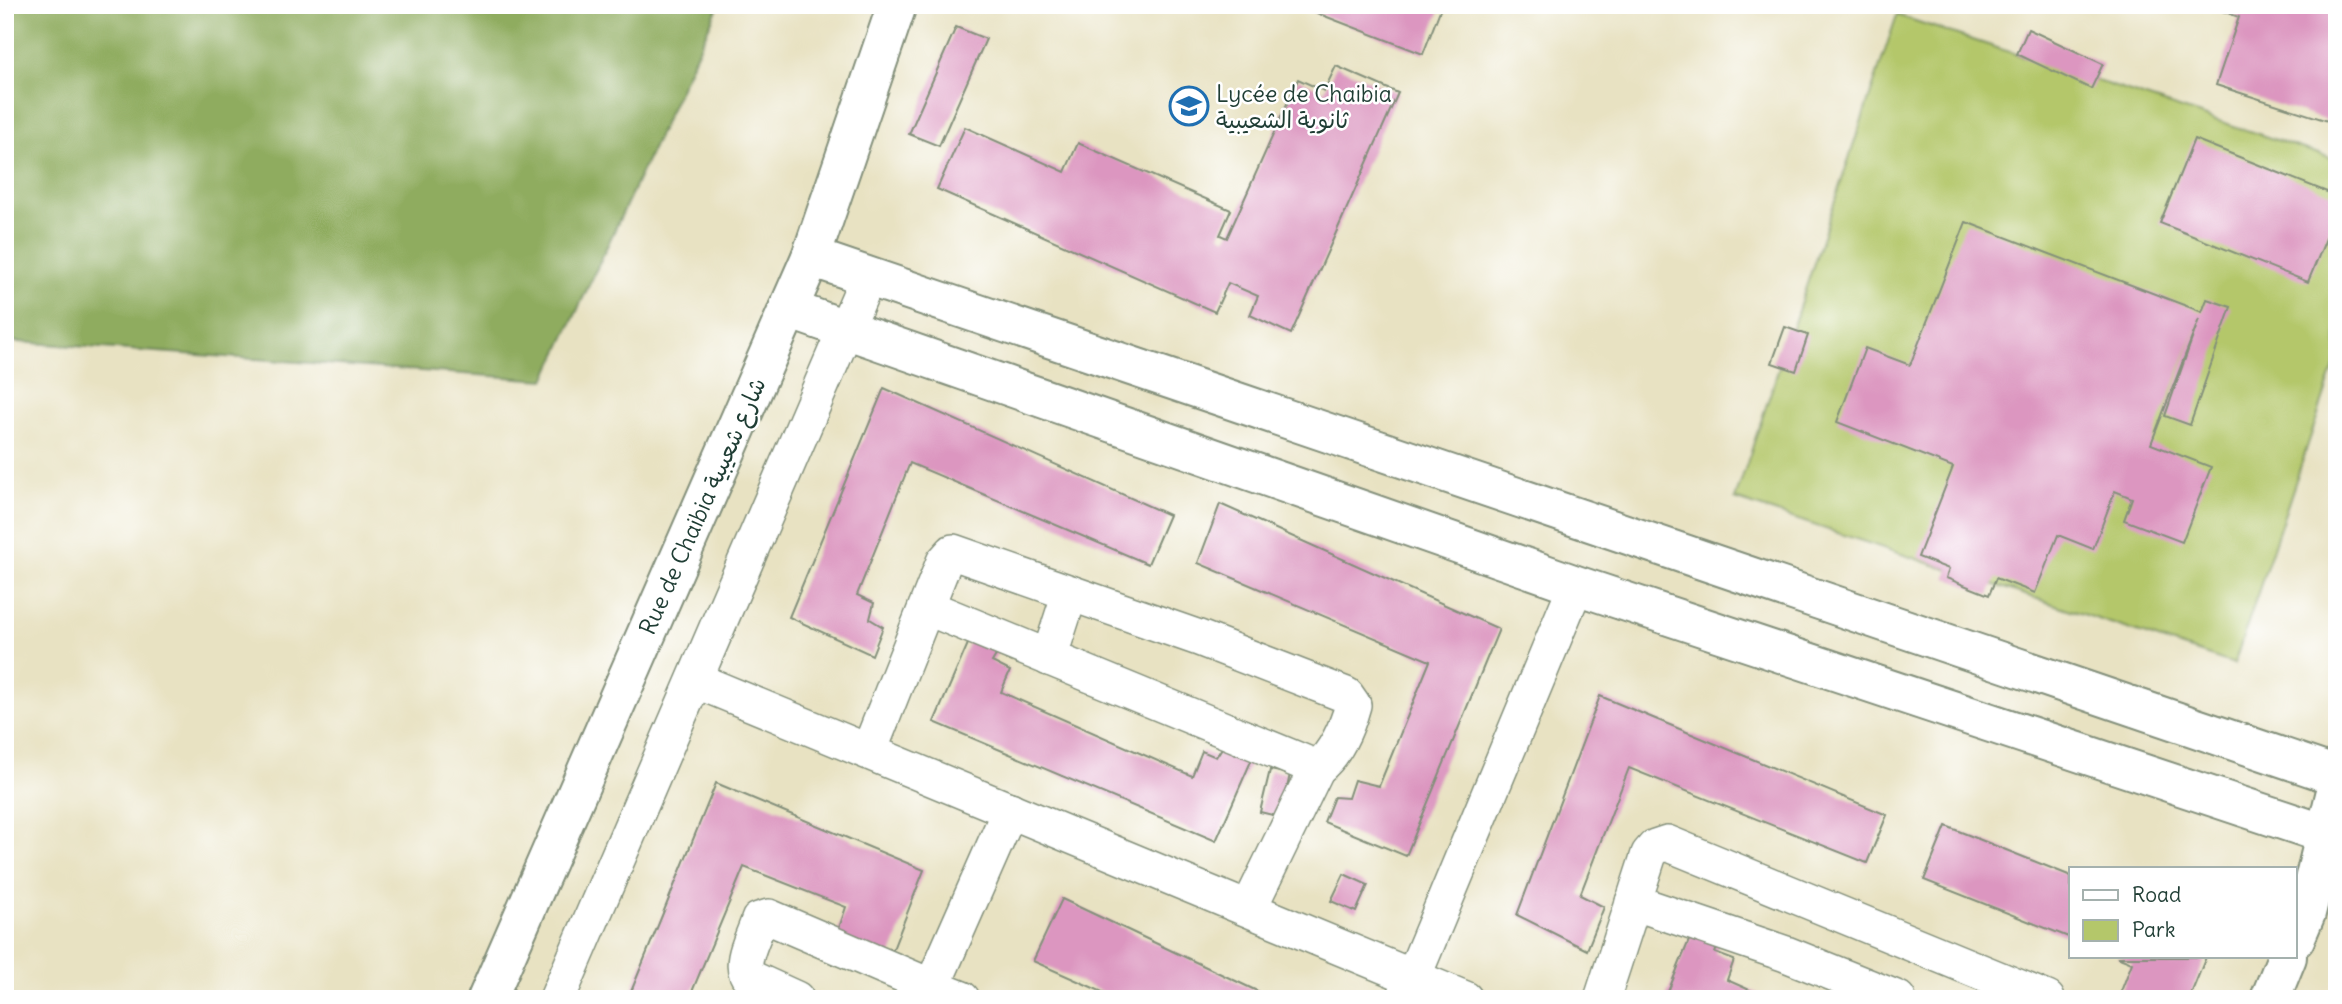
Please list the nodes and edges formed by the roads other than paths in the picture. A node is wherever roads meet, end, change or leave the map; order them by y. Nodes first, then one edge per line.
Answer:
1 (897, 5) edge
2 (811, 257) junction
3 (868, 277) junction
4 (788, 309) junction
5 (845, 330) junction
6 (1576, 585) junction
7 (1070, 593) junction
8 (926, 607) junction
9 (1049, 658) junction
10 (695, 680) junction
11 (869, 751) junction
12 (1317, 768) junction
13 (2337, 776) edge
14 (2337, 787) edge
15 (1010, 810) junction
16 (2332, 837) edge
17 (1633, 902) junction
18 (1249, 908) junction
19 (2296, 937) edge
20 (2287, 958) edge
21 (1408, 987) edge
22 (947, 993) edge
23 (487, 999) edge
24 (557, 999) edge
25 (796, 999) edge
26 (1465, 999) edge
27 (1602, 999) edge
28 (1898, 999) edge
29 (2047, 999) edge
30 (2270, 999) edge

1 - 2 street, Rue de Chaibia شارع شعيبية
2 - 3 street
2 - 4 street, Rue de Chaibia شارع شعيبية
3 - 5 street
3 - 13 street
4 - 5 street
4 - 23 street, Rue de Chaibia شارع شعيبية
5 - 6 street
5 - 10 street
6 - 16 street
6 - 21 street
7 - 8 street
7 - 9 street
7 - 12 street
8 - 9 street
8 - 11 street
9 - 12 street
10 - 11 street
10 - 24 street
11 - 15 street
12 - 18 street
14 - 16 street
15 - 18 street
15 - 22 street
16 - 19 street
17 - 27 street
17 - 28 street
17 - 29 street
18 - 21 street
20 - 30 street
21 - 26 street
22 - 25 street

